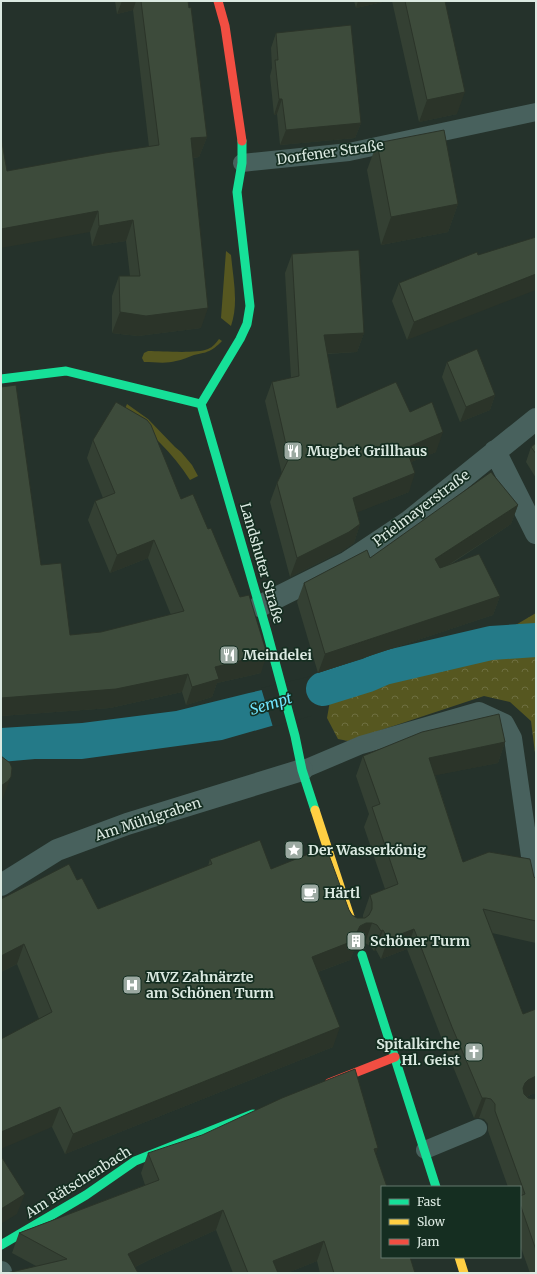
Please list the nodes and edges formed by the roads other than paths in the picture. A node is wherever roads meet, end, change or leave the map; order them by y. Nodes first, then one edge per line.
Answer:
1 (218, 1) edge
2 (536, 112) edge
3 (242, 163) junction
4 (1, 379) edge
5 (200, 404) junction
6 (536, 419) edge
7 (495, 451) junction
8 (536, 533) edge
9 (260, 606) junction
10 (302, 770) junction
11 (1, 885) edge
12 (535, 891) edge
13 (353, 926) edge
14 (362, 955) dead end
15 (395, 1057) junction
16 (318, 1088) edge
17 (259, 1111) edge
18 (478, 1128) dead end
19 (425, 1150) junction
20 (436, 1186) edge
21 (1, 1245) edge
22 (459, 1258) edge
23 (464, 1273) edge

1 - 3 street
2 - 3 lane, Dorfener Straße
3 - 5 street
4 - 5 street
5 - 9 street, Landshuter Straße
6 - 7 street, Prielmayerstraße
7 - 8 street
7 - 9 street, Prielmayerstraße
9 - 10 street, Landshuter Straße
10 - 11 street, Am Mühlgraben
10 - 12 lane
10 - 13 street, Landshuter Straße
14 - 15 street
15 - 16 street
15 - 19 street
17 - 21 street, Am Rätschenbach
18 - 19 lane
19 - 20 street
22 - 23 street

